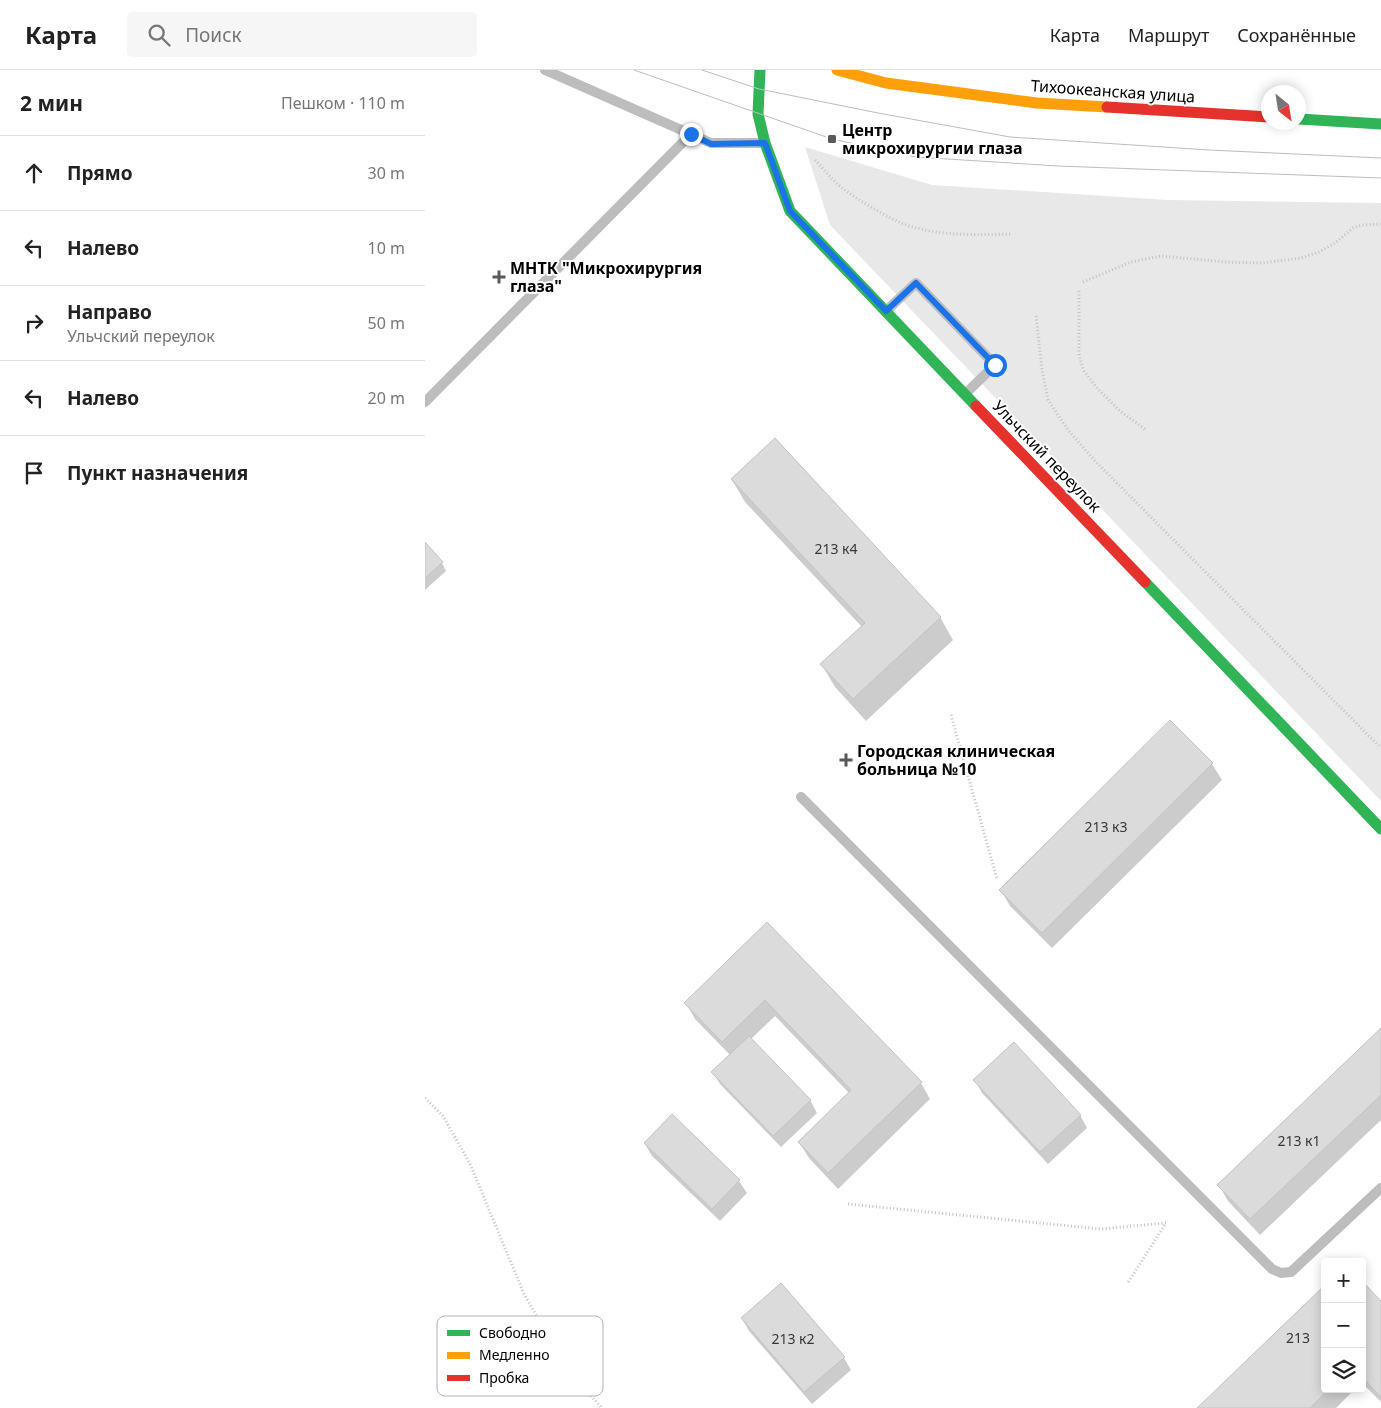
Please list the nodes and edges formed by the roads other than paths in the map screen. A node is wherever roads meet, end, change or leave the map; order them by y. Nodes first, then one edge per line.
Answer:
1 (545, 70) edge
2 (760, 70) edge
3 (837, 70) edge
4 (1261, 117) edge
5 (1306, 119) edge
6 (1381, 124) edge
7 (691, 134) junction
8 (765, 143) junction
9 (886, 311) junction
10 (965, 394) junction
11 (425, 402) edge
12 (801, 796) dead end
13 (1381, 829) edge
14 (1381, 1188) edge

1 - 7 lane
2 - 8 street, Ульчский переулок
3 - 4 street, Тихоокеанская улица
5 - 6 street
7 - 8 lane
7 - 11 lane
8 - 9 street, Ульчский переулок
9 - 10 street, Ульчский переулок
9 - 10 lane
10 - 13 street, Ульчский переулок
12 - 14 lane

